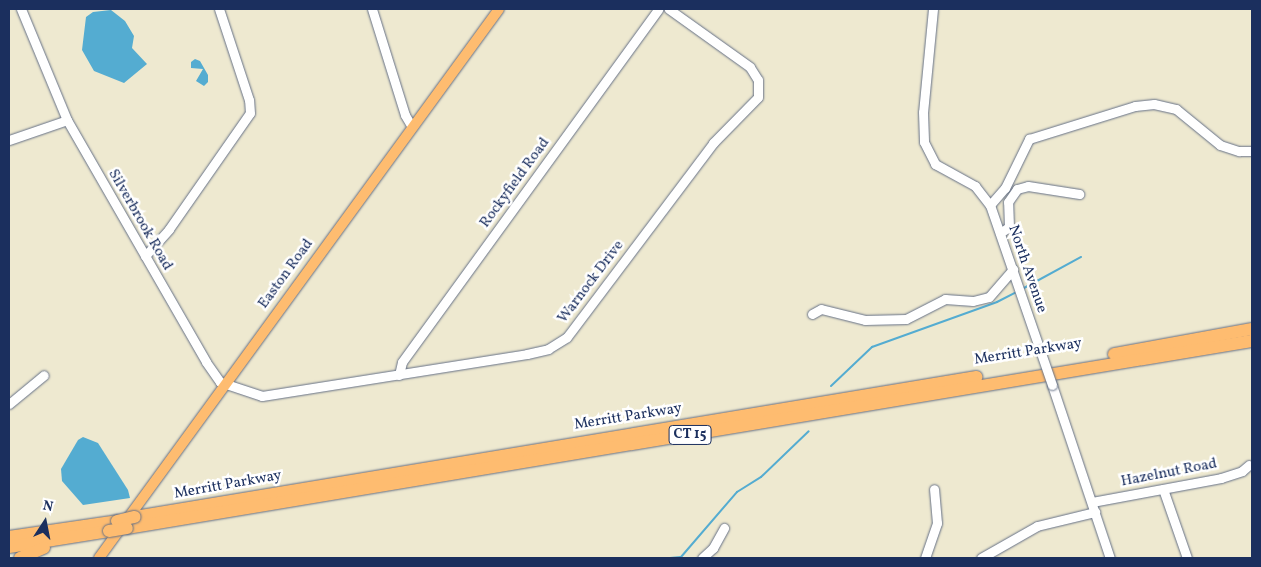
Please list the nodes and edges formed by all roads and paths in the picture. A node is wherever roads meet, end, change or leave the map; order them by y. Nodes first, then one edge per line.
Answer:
1 (21, 9) edge
2 (219, 9) edge
3 (372, 9) edge
4 (658, 9) edge
5 (669, 9) edge
6 (932, 9) edge
7 (494, 11) edge
8 (66, 120) junction
9 (412, 127) junction
10 (9, 140) edge
11 (1252, 151) edge
12 (1079, 194) dead end
13 (990, 205) junction
14 (1000, 233) junction
15 (144, 256) junction
16 (1013, 269) junction
17 (812, 314) dead end
18 (1252, 329) edge
19 (1252, 341) edge
20 (44, 374) dead end
21 (399, 375) junction
22 (224, 384) junction
23 (9, 404) edge
24 (1249, 464) dead end
25 (934, 489) dead end
26 (1163, 489) junction
27 (1092, 502) junction
28 (1095, 512) junction
29 (122, 524) junction
30 (724, 528) dead end
31 (9, 537) edge
32 (9, 548) edge
33 (20, 558) edge
34 (99, 558) edge
35 (702, 558) edge
36 (926, 558) edge
37 (981, 558) edge
38 (1110, 558) edge
39 (1187, 558) edge

1 - 8 street, Silverbrook Road
2 - 15 street
3 - 9 street
4 - 21 street, Rockyfield Road
5 - 21 street, Warnock Drive
6 - 13 street, North Avenue
7 - 9 main road, Easton Road
8 - 10 street
8 - 15 street, Silverbrook Road
9 - 22 main road, Easton Road
11 - 13 street
12 - 14 street
13 - 14 street, North Avenue
14 - 16 street, North Avenue
15 - 22 street, Silverbrook Road
16 - 17 street
16 - 27 street, North Avenue, bridge
18 - 29 highway, Merritt Parkway / CT 15
19 - 29 highway, Merritt Parkway / CT 15
20 - 23 street
21 - 22 street, Warnock Drive
22 - 34 main road, Easton Road
24 - 26 street, Hazelnut Road
25 - 36 street
26 - 27 street, Hazelnut Road
26 - 39 street
27 - 28 street, North Avenue
28 - 37 street
28 - 38 street, North Avenue
29 - 31 highway, Merritt Parkway / CT 15
29 - 32 highway, Merritt Parkway / CT 15
29 - 33 highway
30 - 35 street

